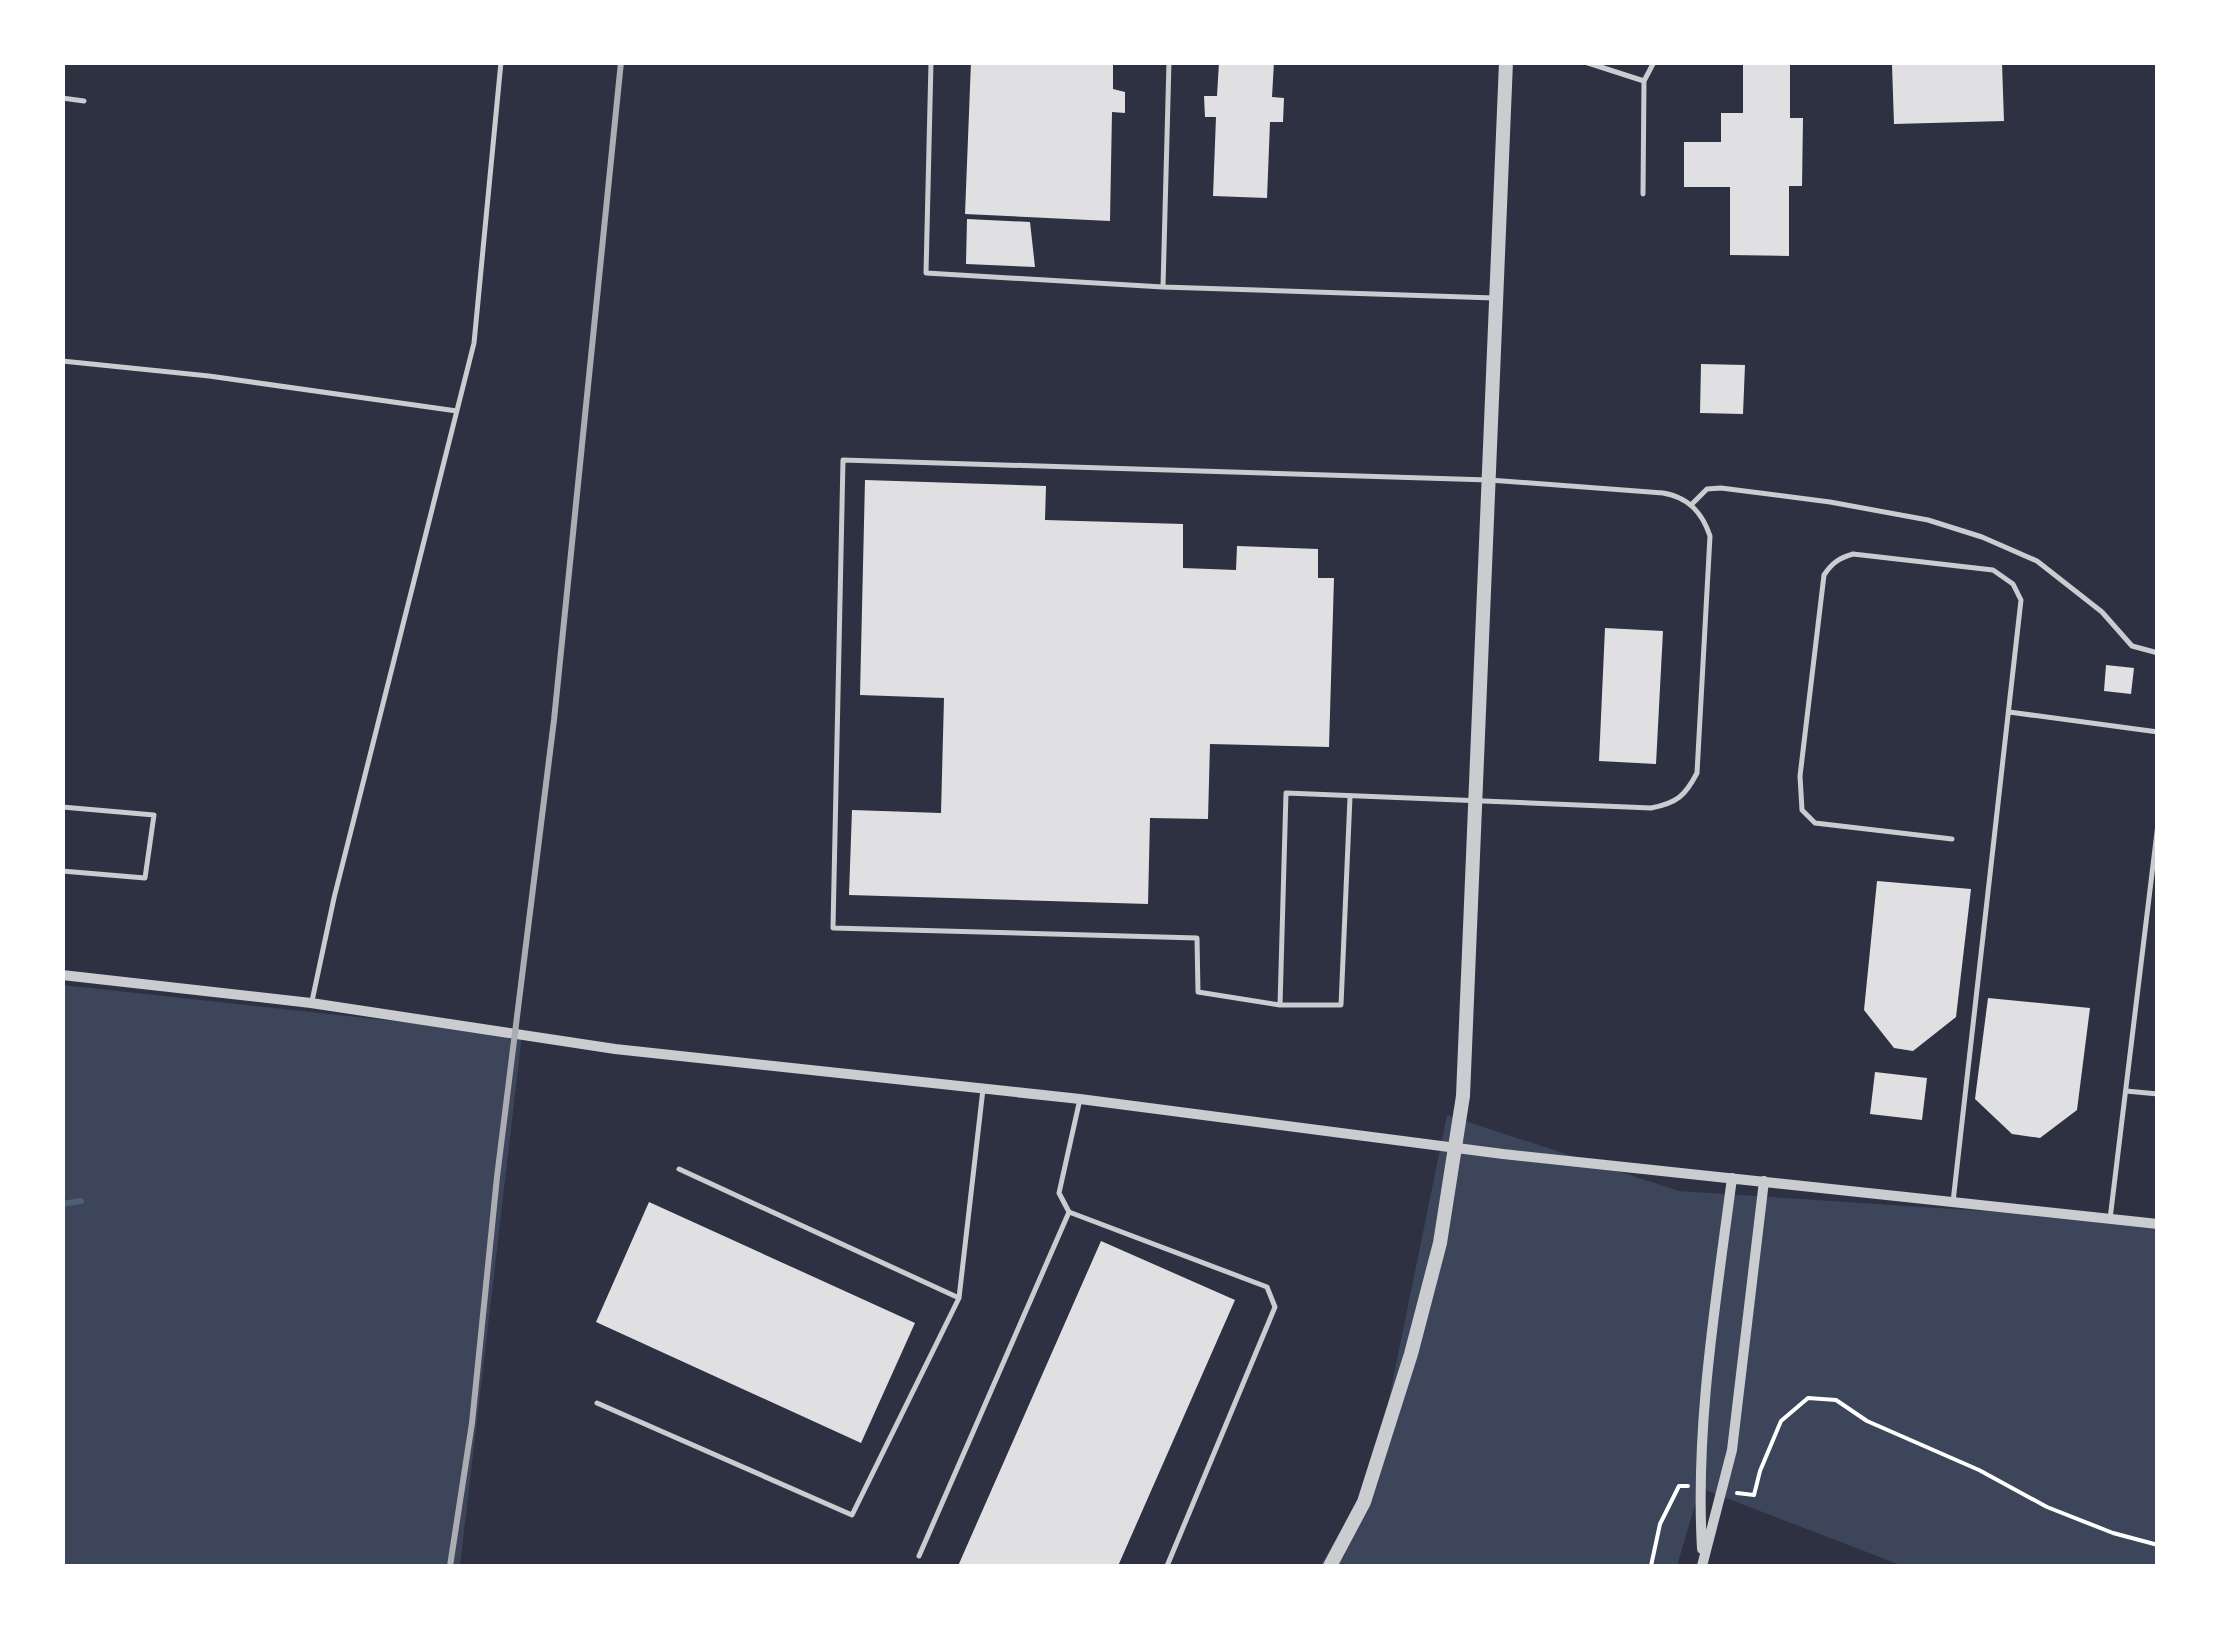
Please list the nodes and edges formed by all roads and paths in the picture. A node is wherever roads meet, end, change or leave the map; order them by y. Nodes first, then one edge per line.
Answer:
1 (501, 62) edge
2 (931, 62) edge
3 (1169, 62) edge
4 (1506, 62) edge
5 (1586, 62) edge
6 (1654, 62) edge
7 (1644, 81) junction
8 (62, 98) edge
9 (84, 102) dead end
10 (1643, 194) dead end
11 (1163, 287) junction
12 (1497, 298) junction
13 (62, 361) edge
14 (457, 411) junction
15 (1489, 480) junction
16 (1692, 504) junction
17 (2158, 654) edge
18 (2008, 712) junction
19 (2158, 732) edge
20 (1350, 796) junction
21 (1476, 799) junction
22 (62, 807) edge
23 (2158, 824) edge
24 (1952, 839) dead end
25 (62, 871) edge
26 (2154, 876) edge
27 (62, 975) edge
28 (311, 1004) junction
29 (1280, 1006) junction
30 (983, 1089) junction
31 (2126, 1091) junction
32 (2158, 1094) edge
33 (1080, 1099) junction
34 (1454, 1148) junction
35 (679, 1169) dead end
36 (1732, 1178) junction
37 (1764, 1181) junction
38 (1953, 1202) junction
39 (1069, 1212) junction
40 (2110, 1218) junction
41 (2158, 1224) edge
42 (959, 1298) junction
43 (596, 1403) dead end
44 (1699, 1486) junction
45 (1722, 1490) junction
46 (2158, 1545) edge
47 (919, 1556) dead end
48 (1702, 1563) edge
49 (1168, 1566) edge
50 (1330, 1566) edge
51 (1651, 1566) edge

1 - 14 lane
2 - 11 lane
3 - 11 lane
4 - 12 street
5 - 7 lane
6 - 7 lane
7 - 10 lane
8 - 9 lane
11 - 12 lane
12 - 15 street
13 - 14 lane
14 - 28 lane
15 - 16 lane
15 - 21 street
15 - 29 lane
16 - 17 lane
16 - 21 lane
18 - 19 lane
18 - 24 lane
18 - 38 lane
20 - 21 lane
20 - 29 lane
20 - 29 lane
21 - 34 street
22 - 25 lane
23 - 26 lane
26 - 31 lane
27 - 28 street
28 - 30 street
30 - 33 street
30 - 42 lane
31 - 32 lane
31 - 40 lane
33 - 34 street
33 - 39 lane
34 - 36 street
34 - 50 street
35 - 42 lane
36 - 37 street
36 - 44 street
37 - 38 street
37 - 45 street
38 - 40 street
39 - 47 lane
39 - 49 lane
40 - 41 street
42 - 43 lane
44 - 48 street
44 - 51 path
45 - 46 path
45 - 48 street

